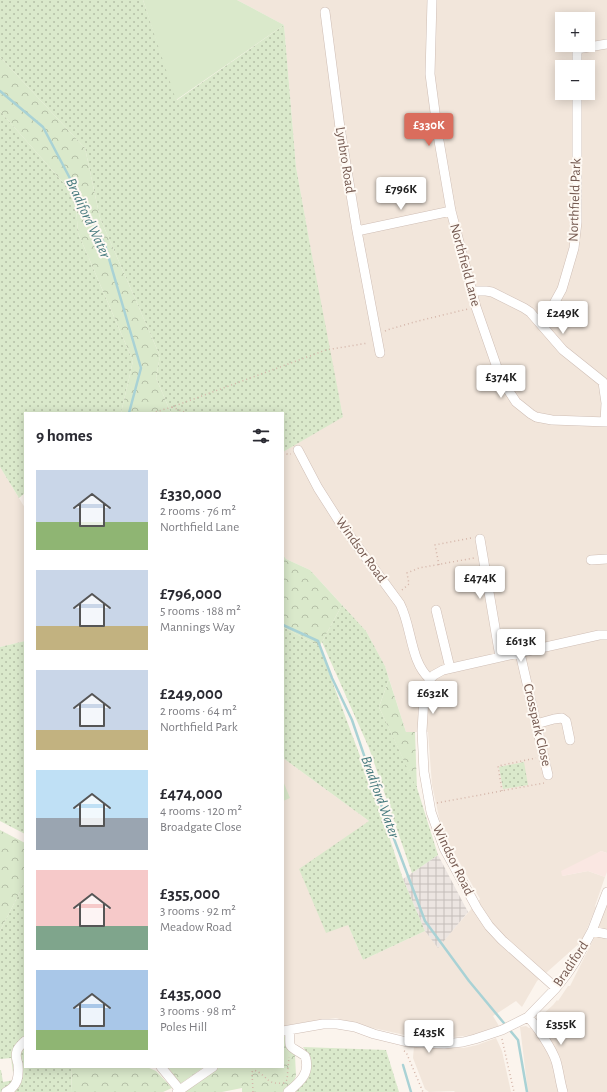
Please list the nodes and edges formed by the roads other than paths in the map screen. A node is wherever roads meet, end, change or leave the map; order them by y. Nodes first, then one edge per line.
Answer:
1 (432, 0) edge
2 (324, 12) dead end
3 (607, 44) edge
4 (595, 45) edge
5 (577, 100) edge
6 (450, 211) junction
7 (356, 231) junction
8 (471, 291) junction
9 (539, 322) junction
10 (380, 353) dead end
11 (605, 380) edge
12 (606, 422) edge
13 (298, 450) dead end
14 (480, 539) road end
15 (607, 559) edge
16 (591, 560) dead end
17 (436, 610) dead end
18 (607, 635) edge
19 (520, 653) junction
20 (500, 657) junction
21 (450, 668) junction
22 (430, 679) junction
23 (536, 724) junction
24 (570, 740) dead end
25 (547, 779) road end
26 (607, 892) edge
27 (592, 930) junction
28 (607, 934) edge
29 (556, 988) junction
30 (528, 1017) junction
31 (287, 1030) edge
32 (24, 1042) edge
33 (162, 1068) edge
34 (212, 1068) edge
35 (178, 1091) edge
36 (6, 1092) edge
37 (288, 1092) edge
38 (563, 1092) edge

1 - 6 street, Northfield Lane
2 - 7 street, Lynbro Road
3 - 4 street
5 - 9 street, Northfield Park
6 - 7 street
6 - 8 street, Northfield Lane
7 - 10 street, Lynbro Road
8 - 9 street
8 - 12 street, Northfield Lane
9 - 11 street
11 - 12 street
13 - 22 street, Windsor Road
14 - 20 street
15 - 16 street
17 - 21 street
18 - 19 street
19 - 20 street
19 - 23 street, Crosspark Close
20 - 21 street
21 - 22 street
22 - 29 street, Windsor Road
23 - 24 street
23 - 25 street, Crosspark Close
26 - 27 street, Bradiford
27 - 28 street
27 - 29 street, Bradiford
29 - 30 street, Bradiford
30 - 31 street, Bradiford
30 - 38 street
31 - 37 street
32 - 36 street
33 - 35 street
34 - 35 street

